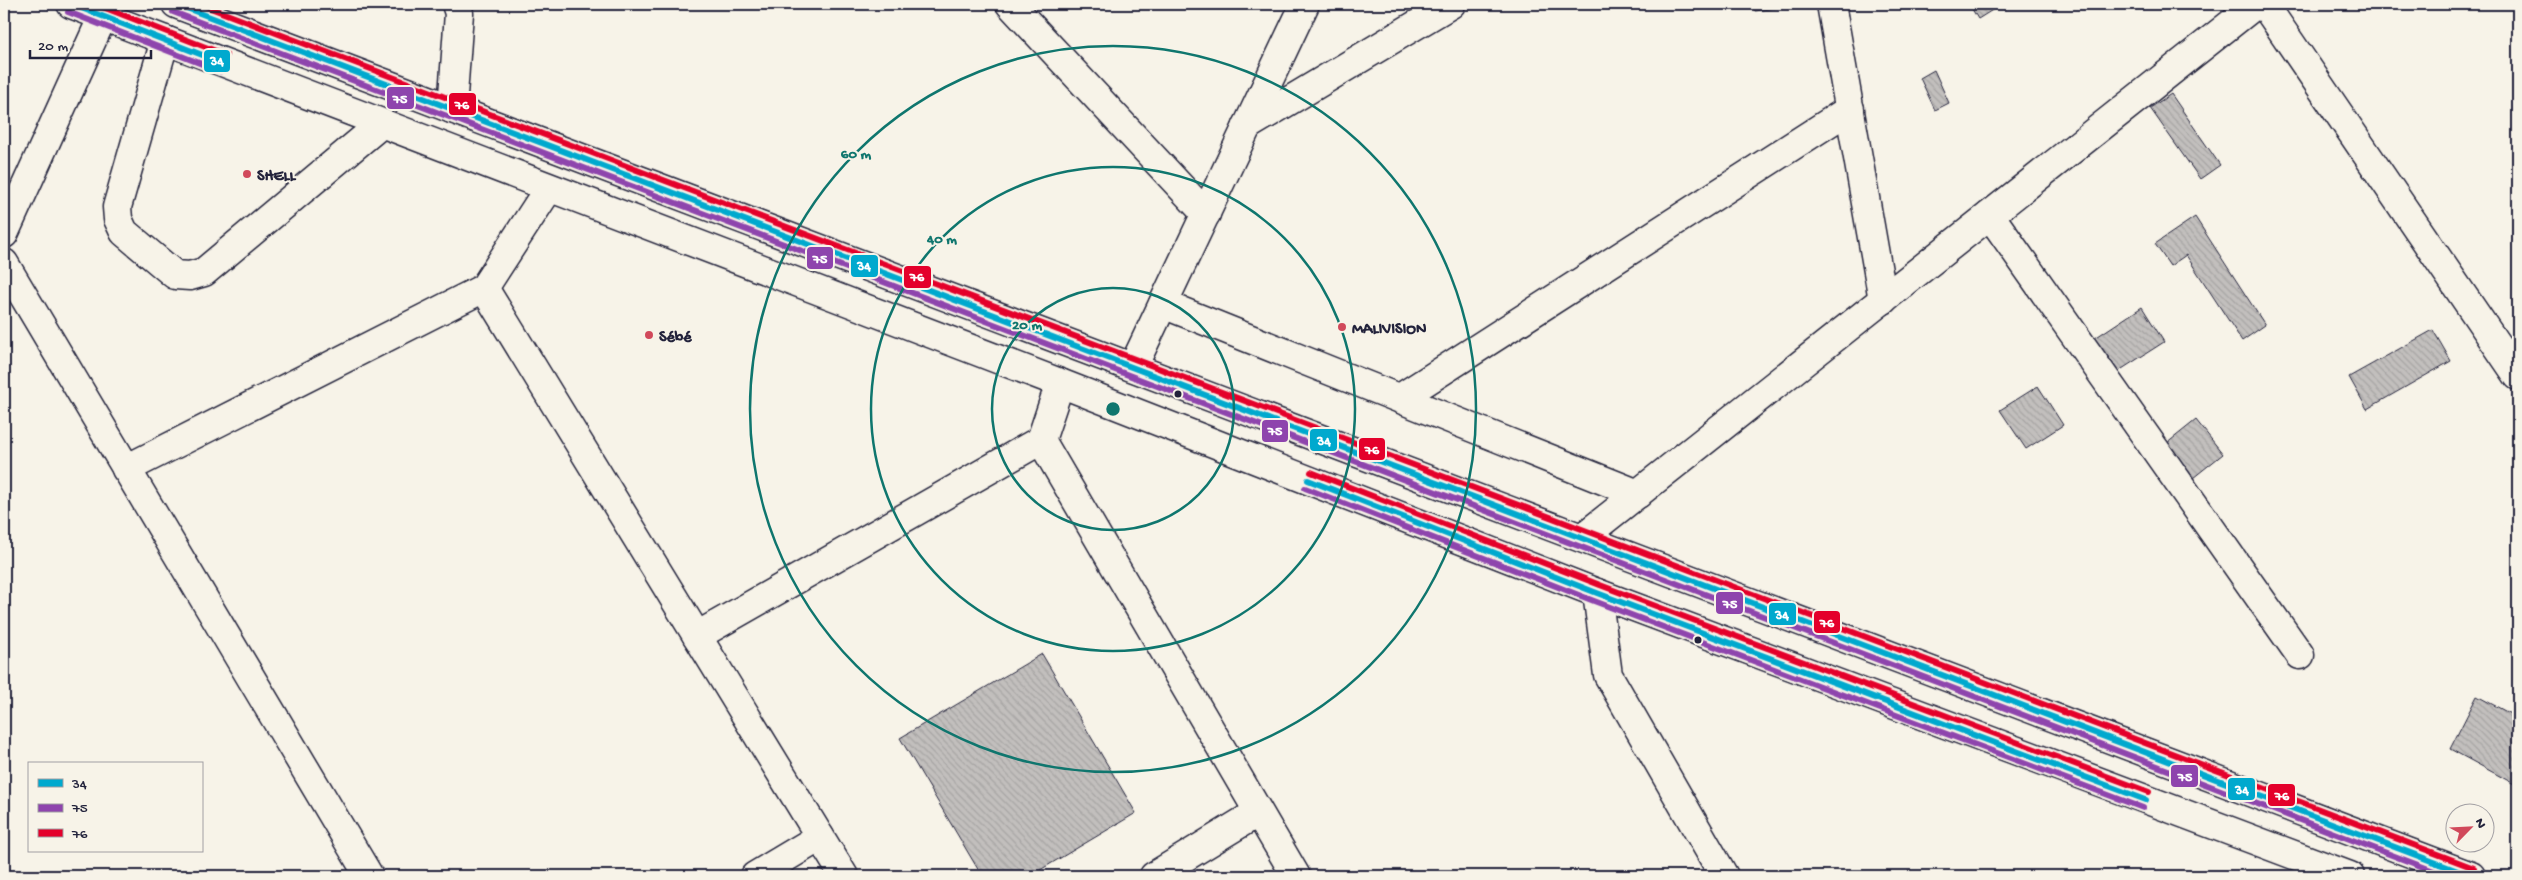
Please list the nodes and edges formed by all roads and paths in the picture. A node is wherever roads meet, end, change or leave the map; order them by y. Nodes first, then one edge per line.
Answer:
1 (71, 4) edge
2 (176, 4) edge
3 (456, 4) edge
4 (1010, 4) edge
5 (1305, 4) edge
6 (1451, 4) edge
7 (1831, 4) edge
8 (2256, 4) edge
9 (2264, 4) edge
10 (103, 16) junction
11 (165, 40) junction
12 (452, 109) junction
13 (1850, 109) junction
14 (381, 124) junction
15 (1247, 126) junction
16 (549, 188) junction
17 (1206, 214) junction
18 (1990, 215) junction
19 (4, 234) edge
20 (4, 263) edge
21 (484, 288) junction
22 (1883, 300) junction
23 (1163, 304) junction
24 (1133, 368) junction
25 (2518, 376) edge
26 (1060, 383) junction
27 (1400, 398) junction
28 (1041, 440) junction
29 (126, 469) junction
30 (1638, 494) junction
31 (1583, 537) junction
32 (1597, 593) junction
33 (697, 636) junction
34 (2300, 655) dead end
35 (1258, 813) junction
36 (820, 838) junction
37 (369, 876) edge
38 (755, 876) edge
39 (844, 876) edge
40 (1154, 876) edge
41 (1296, 876) edge
42 (1724, 876) edge
43 (2350, 876) edge
44 (2471, 876) edge

1 - 10 main road
2 - 12 main road
3 - 12 main road
4 - 17 main road
5 - 15 main road
6 - 15 main road
7 - 13 main road
8 - 18 main road
9 - 25 main road
10 - 11 main road
10 - 19 main road
11 - 14 main road
11 - 14 main road
12 - 24 main road
13 - 22 main road
13 - 27 main road
14 - 16 main road
15 - 17 main road
16 - 21 main road
16 - 26 main road
17 - 23 main road
18 - 22 main road
18 - 34 main road
20 - 29 main road
21 - 29 main road
21 - 33 main road
22 - 30 main road
23 - 24 main road
23 - 27 main road
24 - 31 main road
26 - 28 main road
26 - 32 main road
27 - 30 main road
28 - 33 main road
28 - 35 main road
29 - 37 main road
30 - 31 main road
31 - 44 main road
32 - 42 main road
32 - 43 main road
33 - 36 main road
35 - 40 main road
35 - 41 main road
36 - 38 main road
36 - 39 main road

